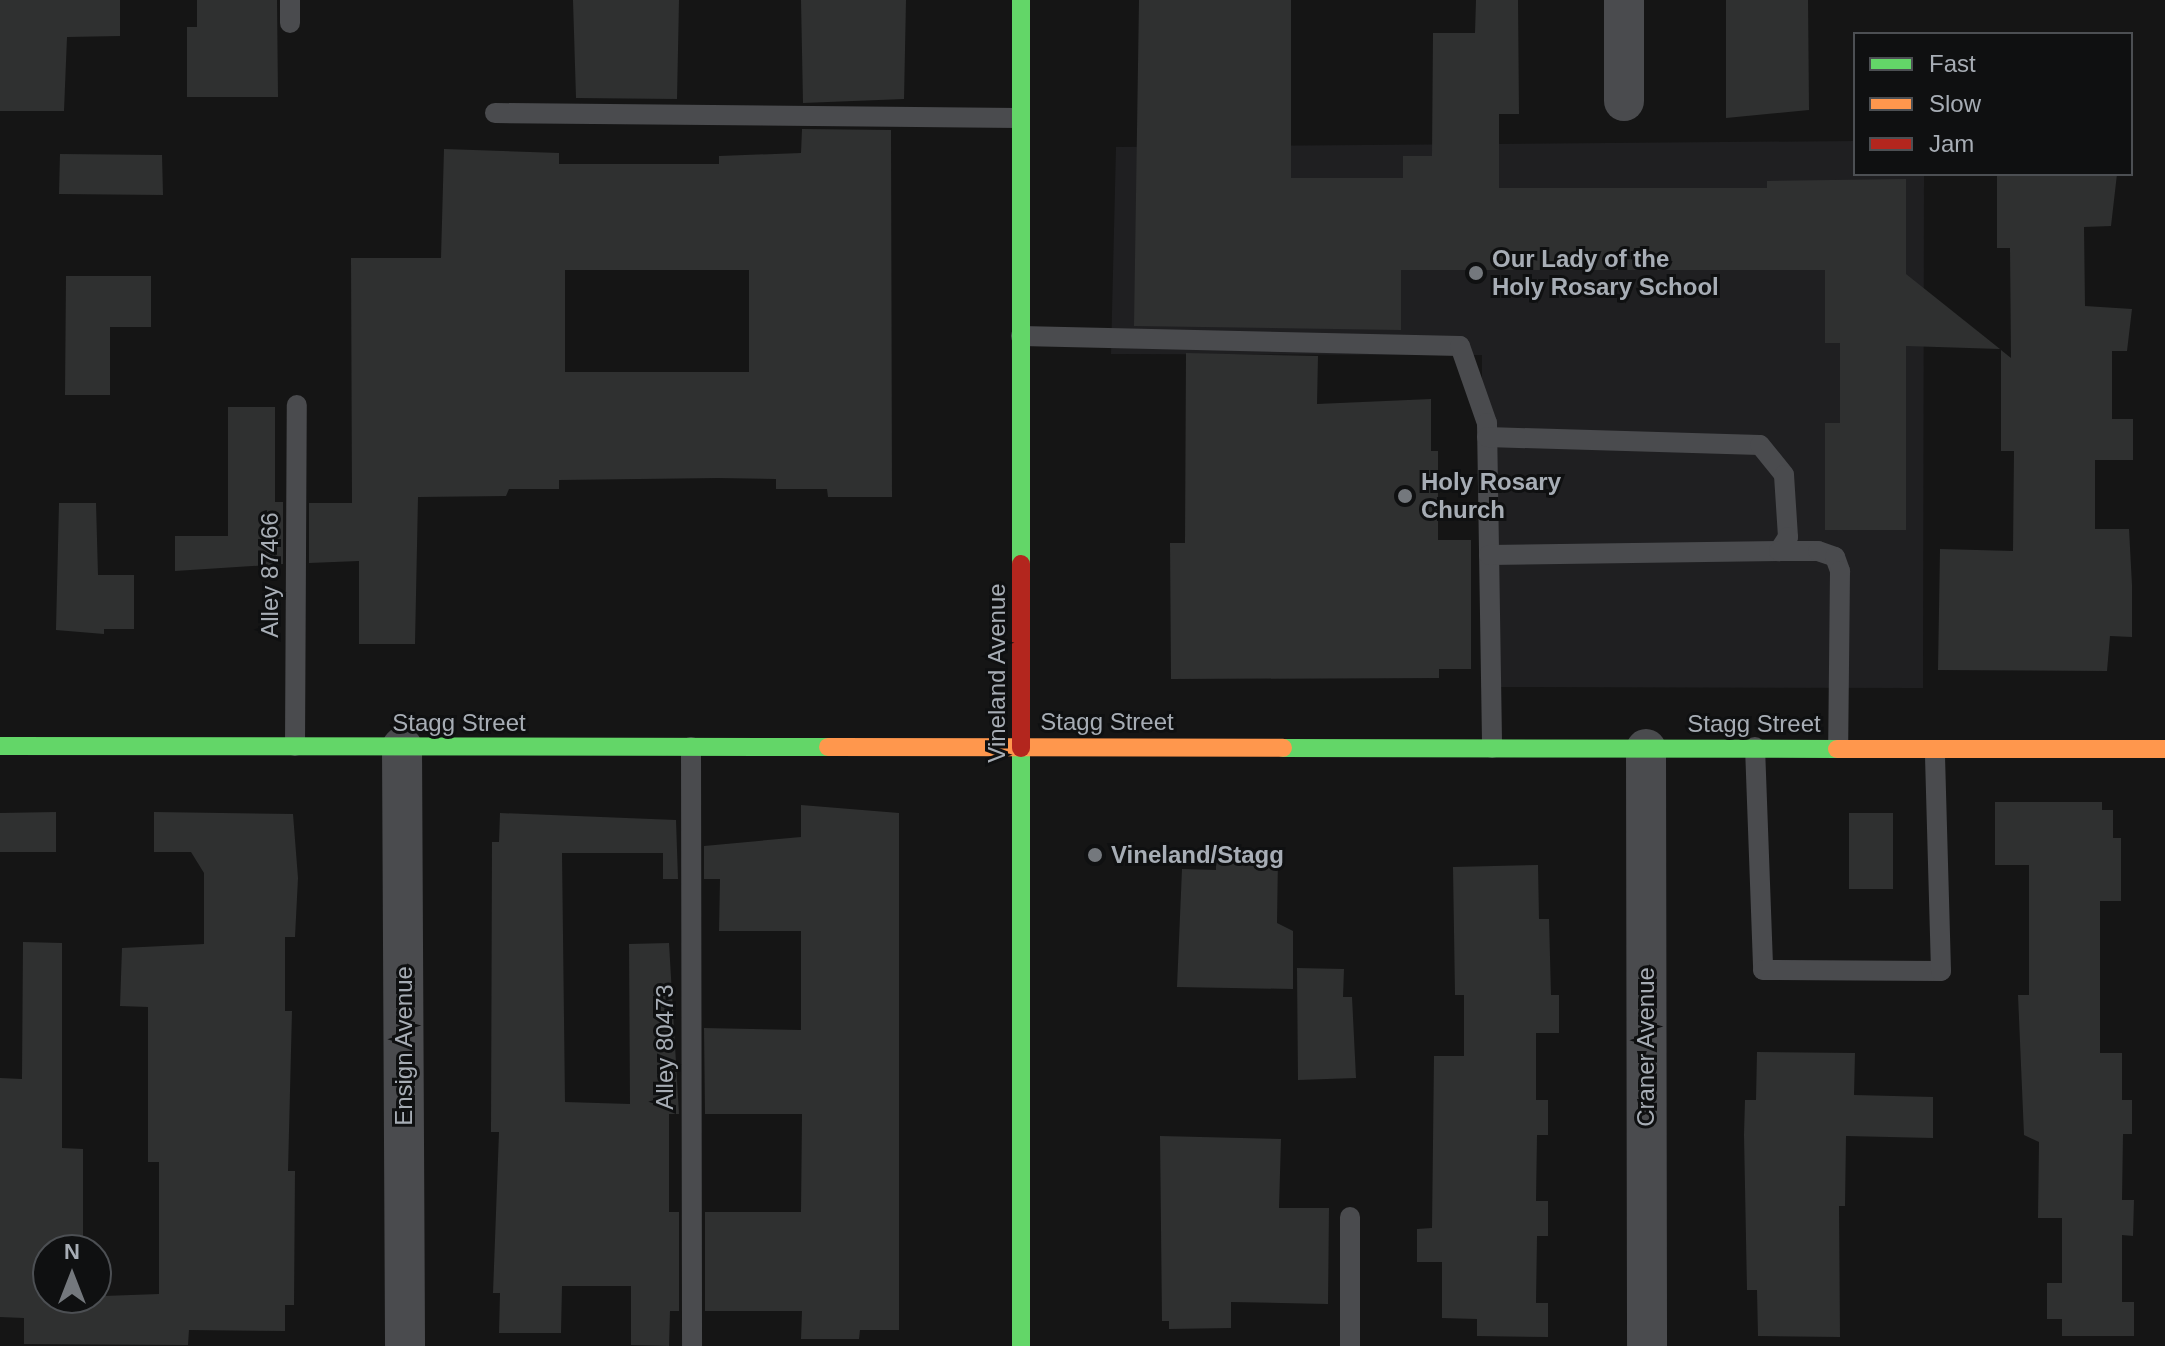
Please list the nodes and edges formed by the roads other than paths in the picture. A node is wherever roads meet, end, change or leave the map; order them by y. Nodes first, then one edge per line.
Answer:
1 (290, 0) edge
2 (1021, 0) edge
3 (1624, 0) edge
4 (290, 23) dead end
5 (1624, 101) dead end
6 (495, 113) dead end
7 (1020, 118) junction
8 (1021, 336) junction
9 (297, 405) dead end
10 (1487, 437) junction
11 (1779, 551) junction
12 (1489, 555) junction
13 (0, 746) edge
14 (295, 746) junction
15 (1021, 746) junction
16 (402, 747) junction
17 (691, 747) junction
18 (1755, 747) junction
19 (1492, 748) junction
20 (1838, 748) junction
21 (1646, 749) junction
22 (2165, 749) edge
23 (1935, 750) junction
24 (1350, 1217) dead end
25 (405, 1346) edge
26 (692, 1346) edge
27 (1021, 1346) edge
28 (1350, 1346) edge
29 (1647, 1346) edge

1 - 4 lane
2 - 7 street, Vineland Avenue
3 - 5 street
6 - 7 lane
7 - 8 street, Vineland Avenue
8 - 10 lane
8 - 15 street, Vineland Avenue
9 - 14 lane, Alley 87466
10 - 11 lane
10 - 12 lane
11 - 12 lane
11 - 20 lane
12 - 19 lane
13 - 14 street, Stagg Street
14 - 16 street, Stagg Street
15 - 17 street, Stagg Street
15 - 19 street, Stagg Street
15 - 27 street, Vineland Avenue
16 - 17 street, Stagg Street
16 - 25 street, Ensign Avenue
17 - 26 lane, Alley 80473
18 - 20 street, Stagg Street
18 - 21 street, Stagg Street
18 - 23 lane
19 - 21 street, Stagg Street
20 - 23 street, Stagg Street
21 - 29 street, Craner Avenue
22 - 23 street, Stagg Street
24 - 28 lane

